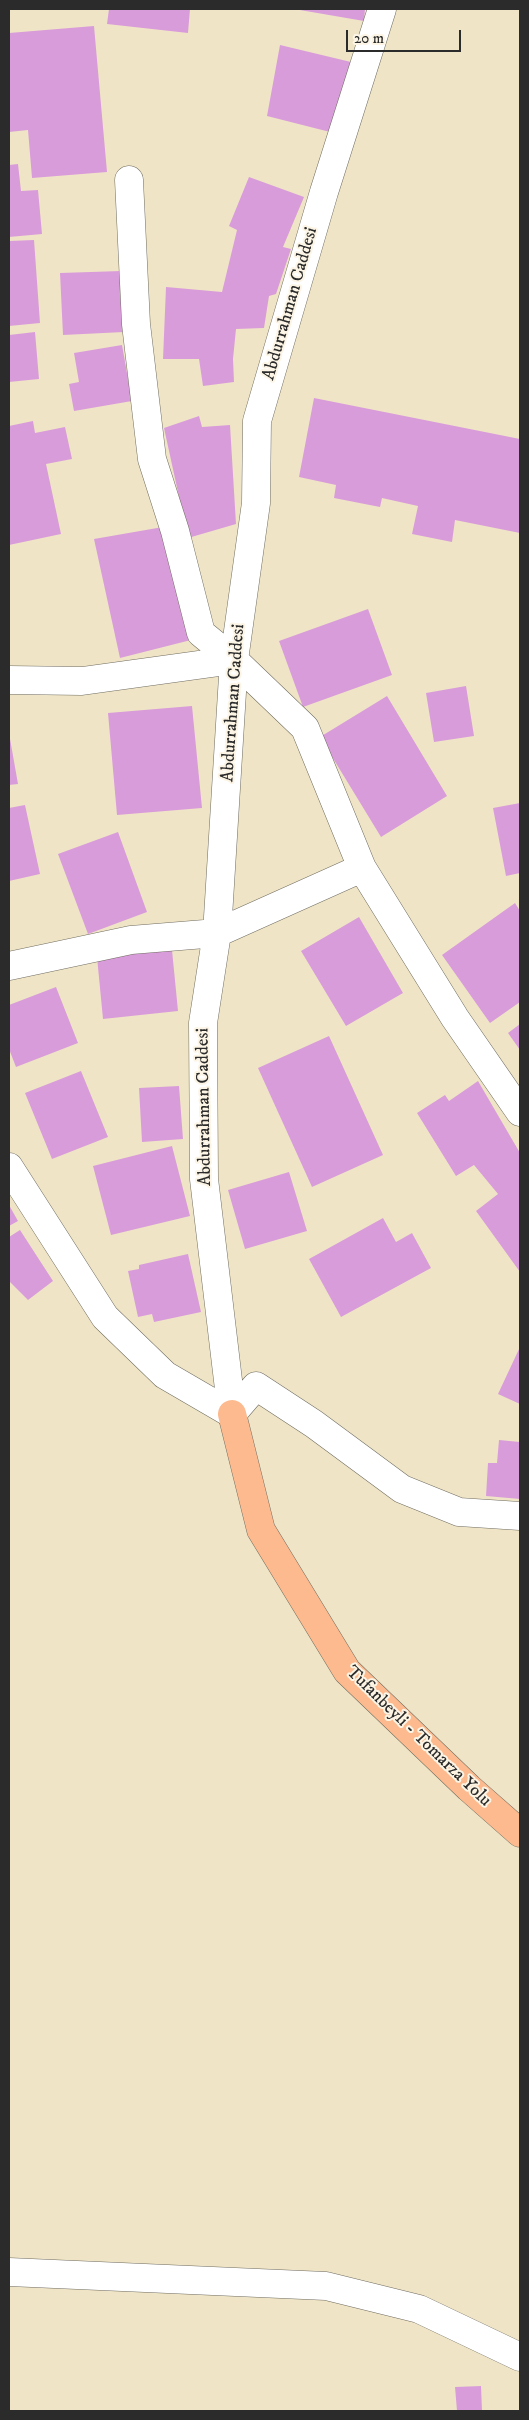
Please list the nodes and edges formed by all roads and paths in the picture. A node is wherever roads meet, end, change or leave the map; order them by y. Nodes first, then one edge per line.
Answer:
1 (382, 9) edge
2 (129, 180) dead end
3 (234, 660) junction
4 (9, 680) edge
5 (362, 868) junction
6 (216, 933) junction
7 (9, 966) edge
8 (520, 1112) edge
9 (9, 1167) edge
10 (232, 1414) junction
11 (520, 1516) edge
12 (520, 1834) edge
13 (9, 2272) edge
14 (520, 2357) edge

1 - 3 street, Abdurrahman Caddesi
2 - 3 street
3 - 4 street
3 - 5 street
3 - 6 street, Abdurrahman Caddesi
5 - 6 street
5 - 8 street
6 - 7 street
6 - 10 street, Abdurrahman Caddesi
9 - 10 street
10 - 11 street
10 - 12 main road, Tufanbeyli - Tomarza Yolu
13 - 14 street

